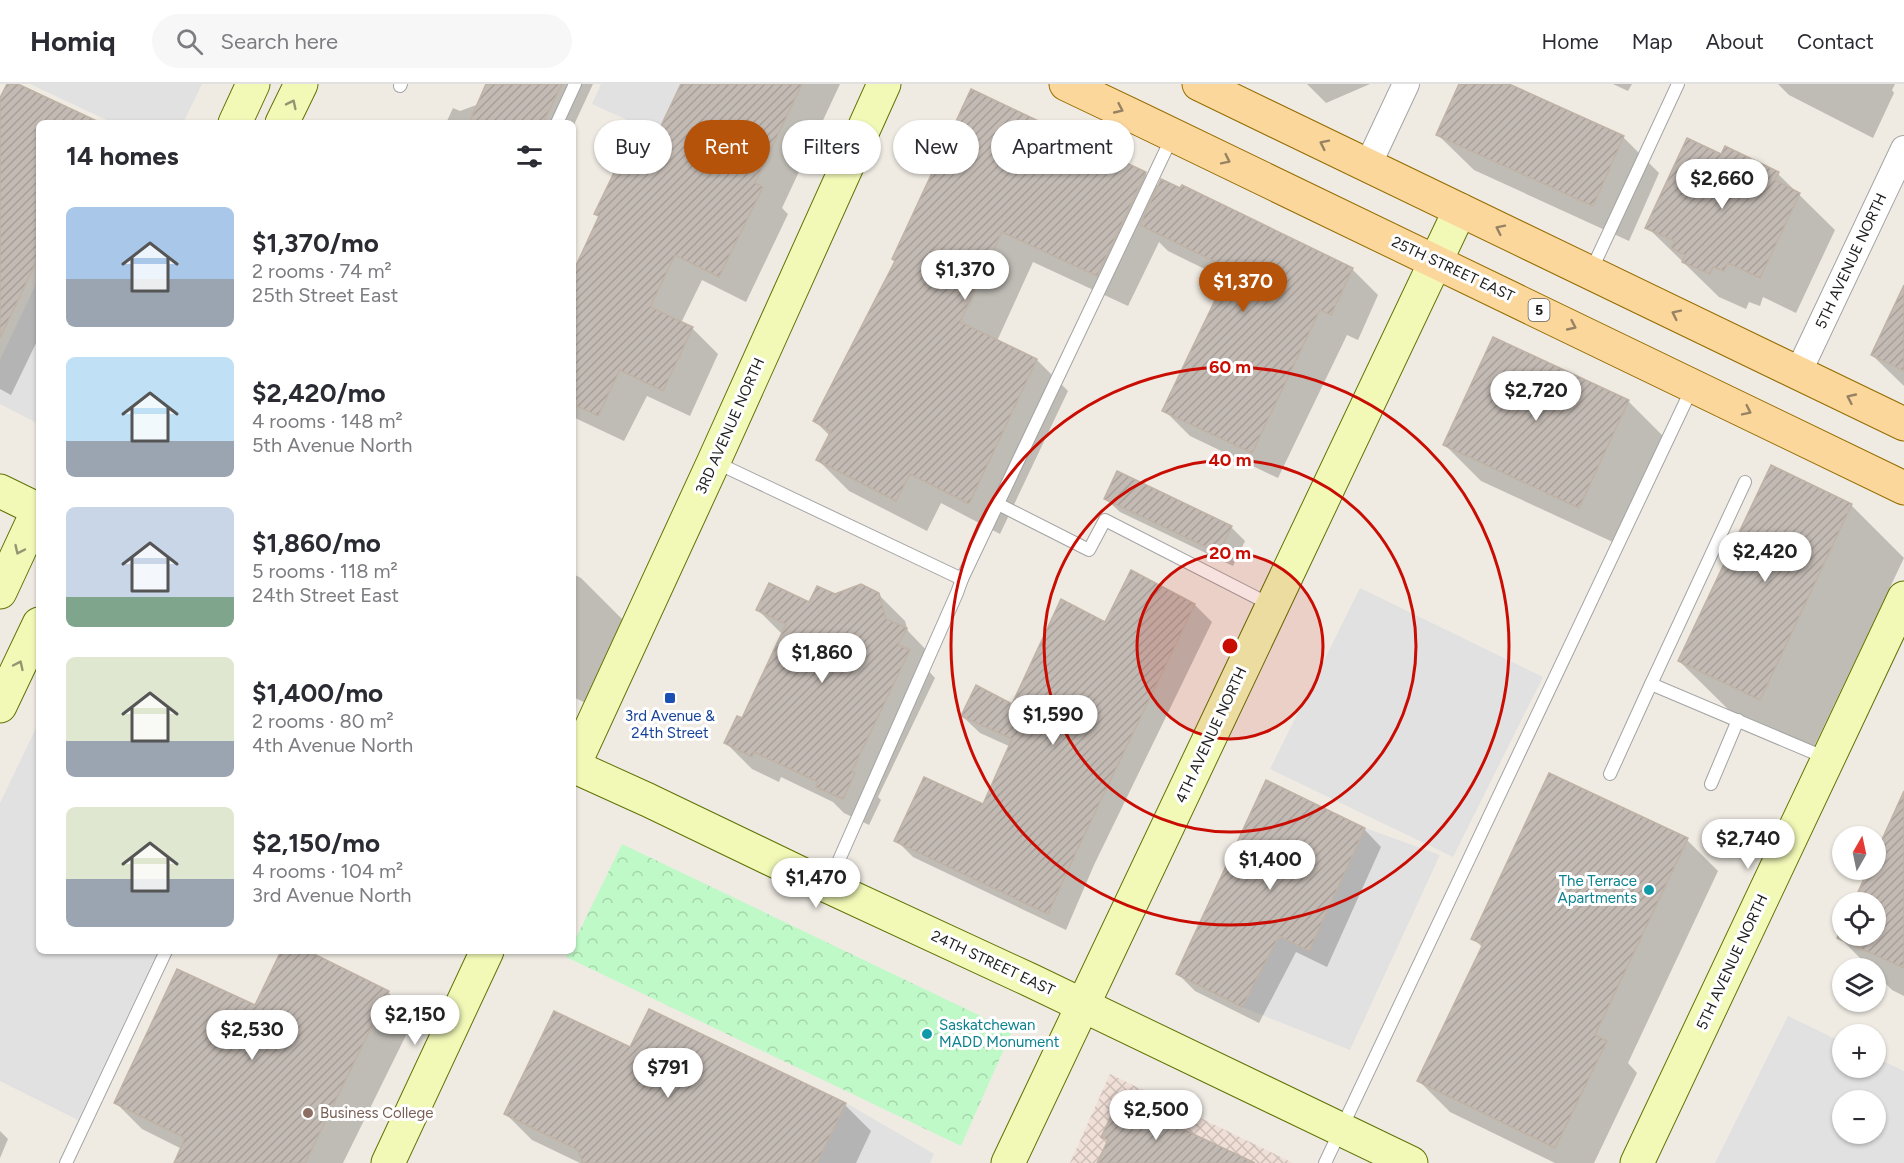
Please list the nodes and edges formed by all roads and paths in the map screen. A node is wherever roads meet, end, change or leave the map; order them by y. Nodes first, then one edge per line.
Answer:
1 (254, 84) edge
2 (301, 84) edge
3 (575, 84) edge
4 (884, 84) edge
5 (1066, 84) edge
6 (1199, 84) edge
7 (1406, 84) edge
8 (1678, 84) edge
9 (236, 120) edge
10 (283, 120) edge
11 (558, 120) edge
12 (1173, 135) junction
13 (1904, 149) edge
14 (1368, 165) junction
15 (1460, 210) junction
16 (1436, 262) junction
17 (1591, 273) junction
18 (1798, 373) junction
19 (1694, 385) junction
20 (1904, 424) edge
21 (714, 461) junction
22 (1745, 482) dead end
23 (1904, 488) edge
24 (0, 491) edge
25 (998, 504) junction
26 (36, 508) edge
27 (36, 515) edge
28 (962, 579) junction
29 (0, 592) edge
30 (1904, 598) edge
31 (1272, 606) junction
32 (36, 630) edge
33 (1651, 684) junction
34 (0, 705) edge
35 (1738, 720) junction
36 (1829, 759) junction
37 (576, 760) edge
38 (576, 767) edge
39 (1610, 774) dead end
40 (1711, 784) dead end
41 (827, 886) junction
42 (165, 954) edge
43 (486, 954) edge
44 (1083, 1005) junction
45 (1340, 1130) junction
46 (66, 1163) edge
47 (388, 1163) edge
48 (1008, 1163) edge
49 (1325, 1163) edge
50 (1411, 1163) edge
51 (1637, 1163) edge

1 - 9 main road
10 -> 2 main road
3 - 11 lane
4 - 21 main road, 3RD AVENUE NORTH
5 -> 12 main road, 25TH STREET EAST / 5
14 -> 6 main road
7 - 14 street
8 - 17 lane
12 -> 16 main road, 25TH STREET EAST / 5
12 - 25 lane
13 - 18 street, 5TH AVENUE NORTH
14 - 15 main road
15 - 16 main road, 4TH AVENUE NORTH
17 -> 15 main road
16 -> 19 main road, 25TH STREET EAST / 5
16 - 31 main road, 4TH AVENUE NORTH
18 -> 17 main road
20 -> 18 main road
19 -> 23 main road, 25TH STREET EAST / 5
19 - 45 lane
21 - 28 lane
21 - 37 main road, 3RD AVENUE NORTH
22 - 33 lane
24 - 26 main road
25 - 28 lane
25 - 31 lane
27 -> 29 main road
28 - 41 lane
30 - 36 main road, 5TH AVENUE NORTH
31 - 44 main road, 4TH AVENUE NORTH
34 -> 32 main road
33 - 35 lane
33 - 39 lane
35 - 36 lane
35 - 40 lane
36 - 51 main road, 5TH AVENUE NORTH
38 - 41 main road, 24TH STREET EAST
41 - 44 main road, 24TH STREET EAST
42 - 46 lane
43 - 47 main road
44 - 45 main road, 24TH STREET EAST
44 - 48 main road, 4TH AVENUE NORTH
45 - 49 lane
45 - 50 main road, 24TH STREET EAST

